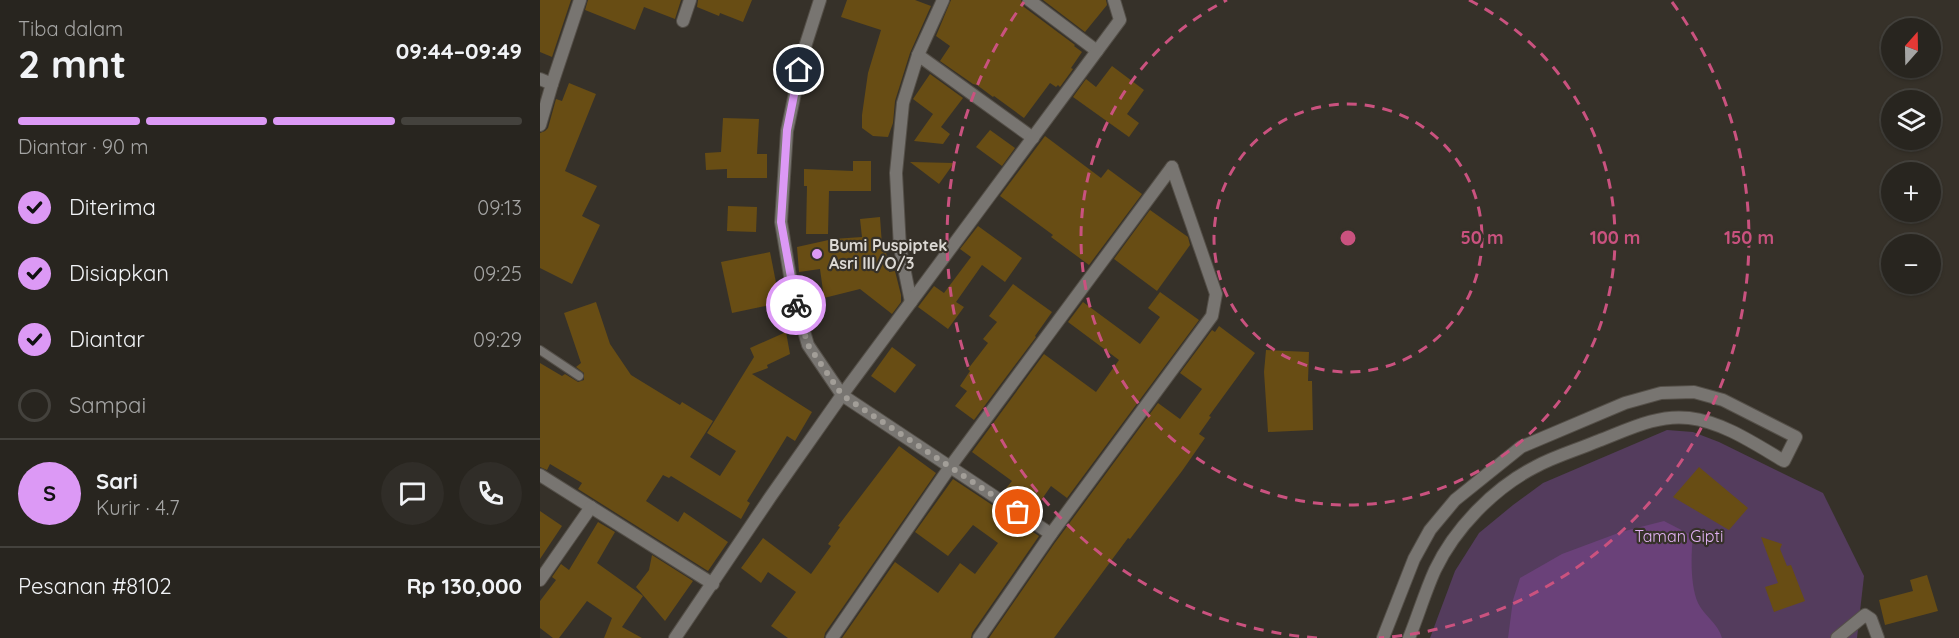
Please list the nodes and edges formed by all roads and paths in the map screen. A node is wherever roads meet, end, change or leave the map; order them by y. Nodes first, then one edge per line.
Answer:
1 (580, 0) edge
2 (690, 0) edge
3 (820, 0) edge
4 (943, 0) edge
5 (1029, 0) edge
6 (1114, 0) edge
7 (683, 21) dead end
8 (1097, 51) junction
9 (918, 56) junction
10 (546, 81) edge
11 (540, 124) edge
12 (1033, 138) junction
13 (911, 302) junction
14 (540, 350) edge
15 (579, 376) dead end
16 (842, 395) junction
17 (950, 467) junction
18 (540, 475) edge
19 (591, 507) junction
20 (1052, 534) junction
21 (540, 580) edge
22 (713, 584) junction
23 (675, 638) edge
24 (832, 638) edge
25 (979, 638) edge
26 (1383, 638) edge
27 (1409, 638) edge
28 (1837, 638) edge
29 (1878, 638) edge

1 - 10 street
2 - 7 street
3 - 16 street
4 - 9 street
5 - 8 street
6 - 8 street
8 - 12 street
9 - 12 street
9 - 13 street
10 - 11 street
12 - 13 street
13 - 16 street
14 - 15 lane
16 - 17 street
16 - 22 street
17 - 20 street
17 - 20 street
17 - 24 street
18 - 19 street
19 - 21 street
19 - 22 street
20 - 25 street
22 - 23 street
26 - 27 street
28 - 29 street

